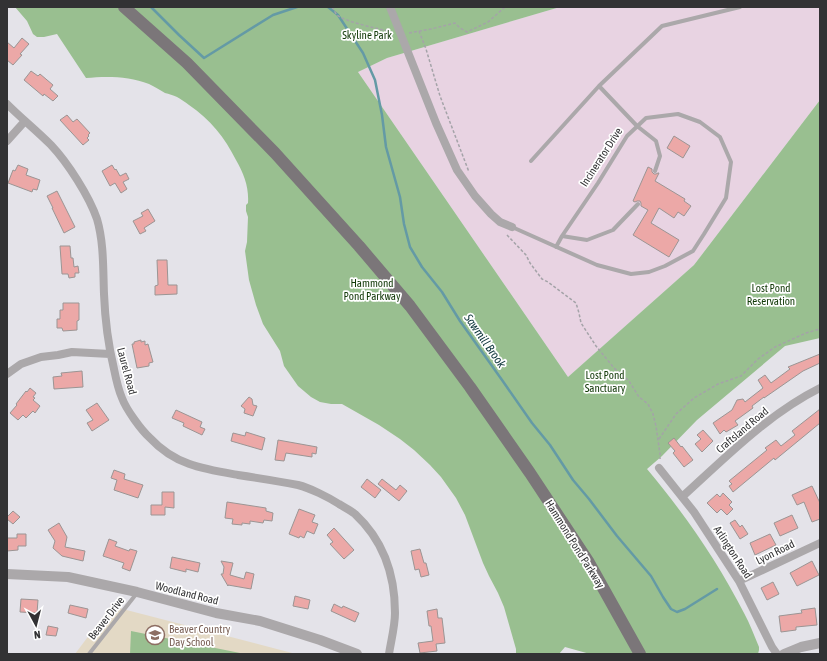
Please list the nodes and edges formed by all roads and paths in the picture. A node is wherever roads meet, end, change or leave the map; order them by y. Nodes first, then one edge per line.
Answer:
1 (124, 7) edge
2 (332, 7) edge
3 (390, 7) edge
4 (505, 7) edge
5 (740, 7) edge
6 (419, 31) junction
7 (401, 34) junction
8 (599, 86) junction
9 (7, 104) edge
10 (24, 121) junction
11 (636, 126) junction
12 (7, 141) edge
13 (531, 162) dead end
14 (655, 171) dead end
15 (469, 172) dead end
16 (638, 204) dead end
17 (500, 222) junction
18 (512, 227) joint
19 (562, 236) junction
20 (556, 246) junction
21 (820, 329) edge
22 (110, 354) junction
23 (7, 374) edge
24 (820, 388) edge
25 (658, 439) junction
26 (659, 468) joint
27 (682, 496) junction
28 (820, 542) edge
29 (7, 574) edge
30 (739, 581) junction
31 (137, 592) junction
32 (820, 643) edge
33 (89, 654) edge
34 (358, 654) edge
35 (389, 654) edge
36 (640, 654) edge
37 (777, 654) edge
38 (784, 654) edge

1 - 36 main road, Hammond Pond Parkway
2 - 7 path
3 - 7 street, Incinerator Drive
4 - 6 path
5 - 8 lane
6 - 7 path
6 - 15 path
7 - 17 street, Incinerator Drive
8 - 11 lane
8 - 13 lane
9 - 10 street, Laurel Road
10 - 12 street
10 - 22 street, Laurel Road
11 - 14 lane
11 - 19 lane, Incinerator Drive
11 - 20 lane, Incinerator Drive
16 - 19 lane
17 - 18 street, Incinerator Drive
17 - 25 path
18 - 20 lane, Incinerator Drive
19 - 20 lane, Incinerator Drive
21 - 25 path
22 - 23 street
22 - 35 street, Laurel Road
24 - 27 street, Craftsland Road
25 - 26 path
26 - 27 street, Arlington Road
27 - 30 street, Arlington Road
28 - 30 street, Lyon Road
29 - 31 street, Woodland Road
30 - 37 street, Arlington Road
31 - 33 lane, Beaver Drive
31 - 34 street, Woodland Road
32 - 38 street

